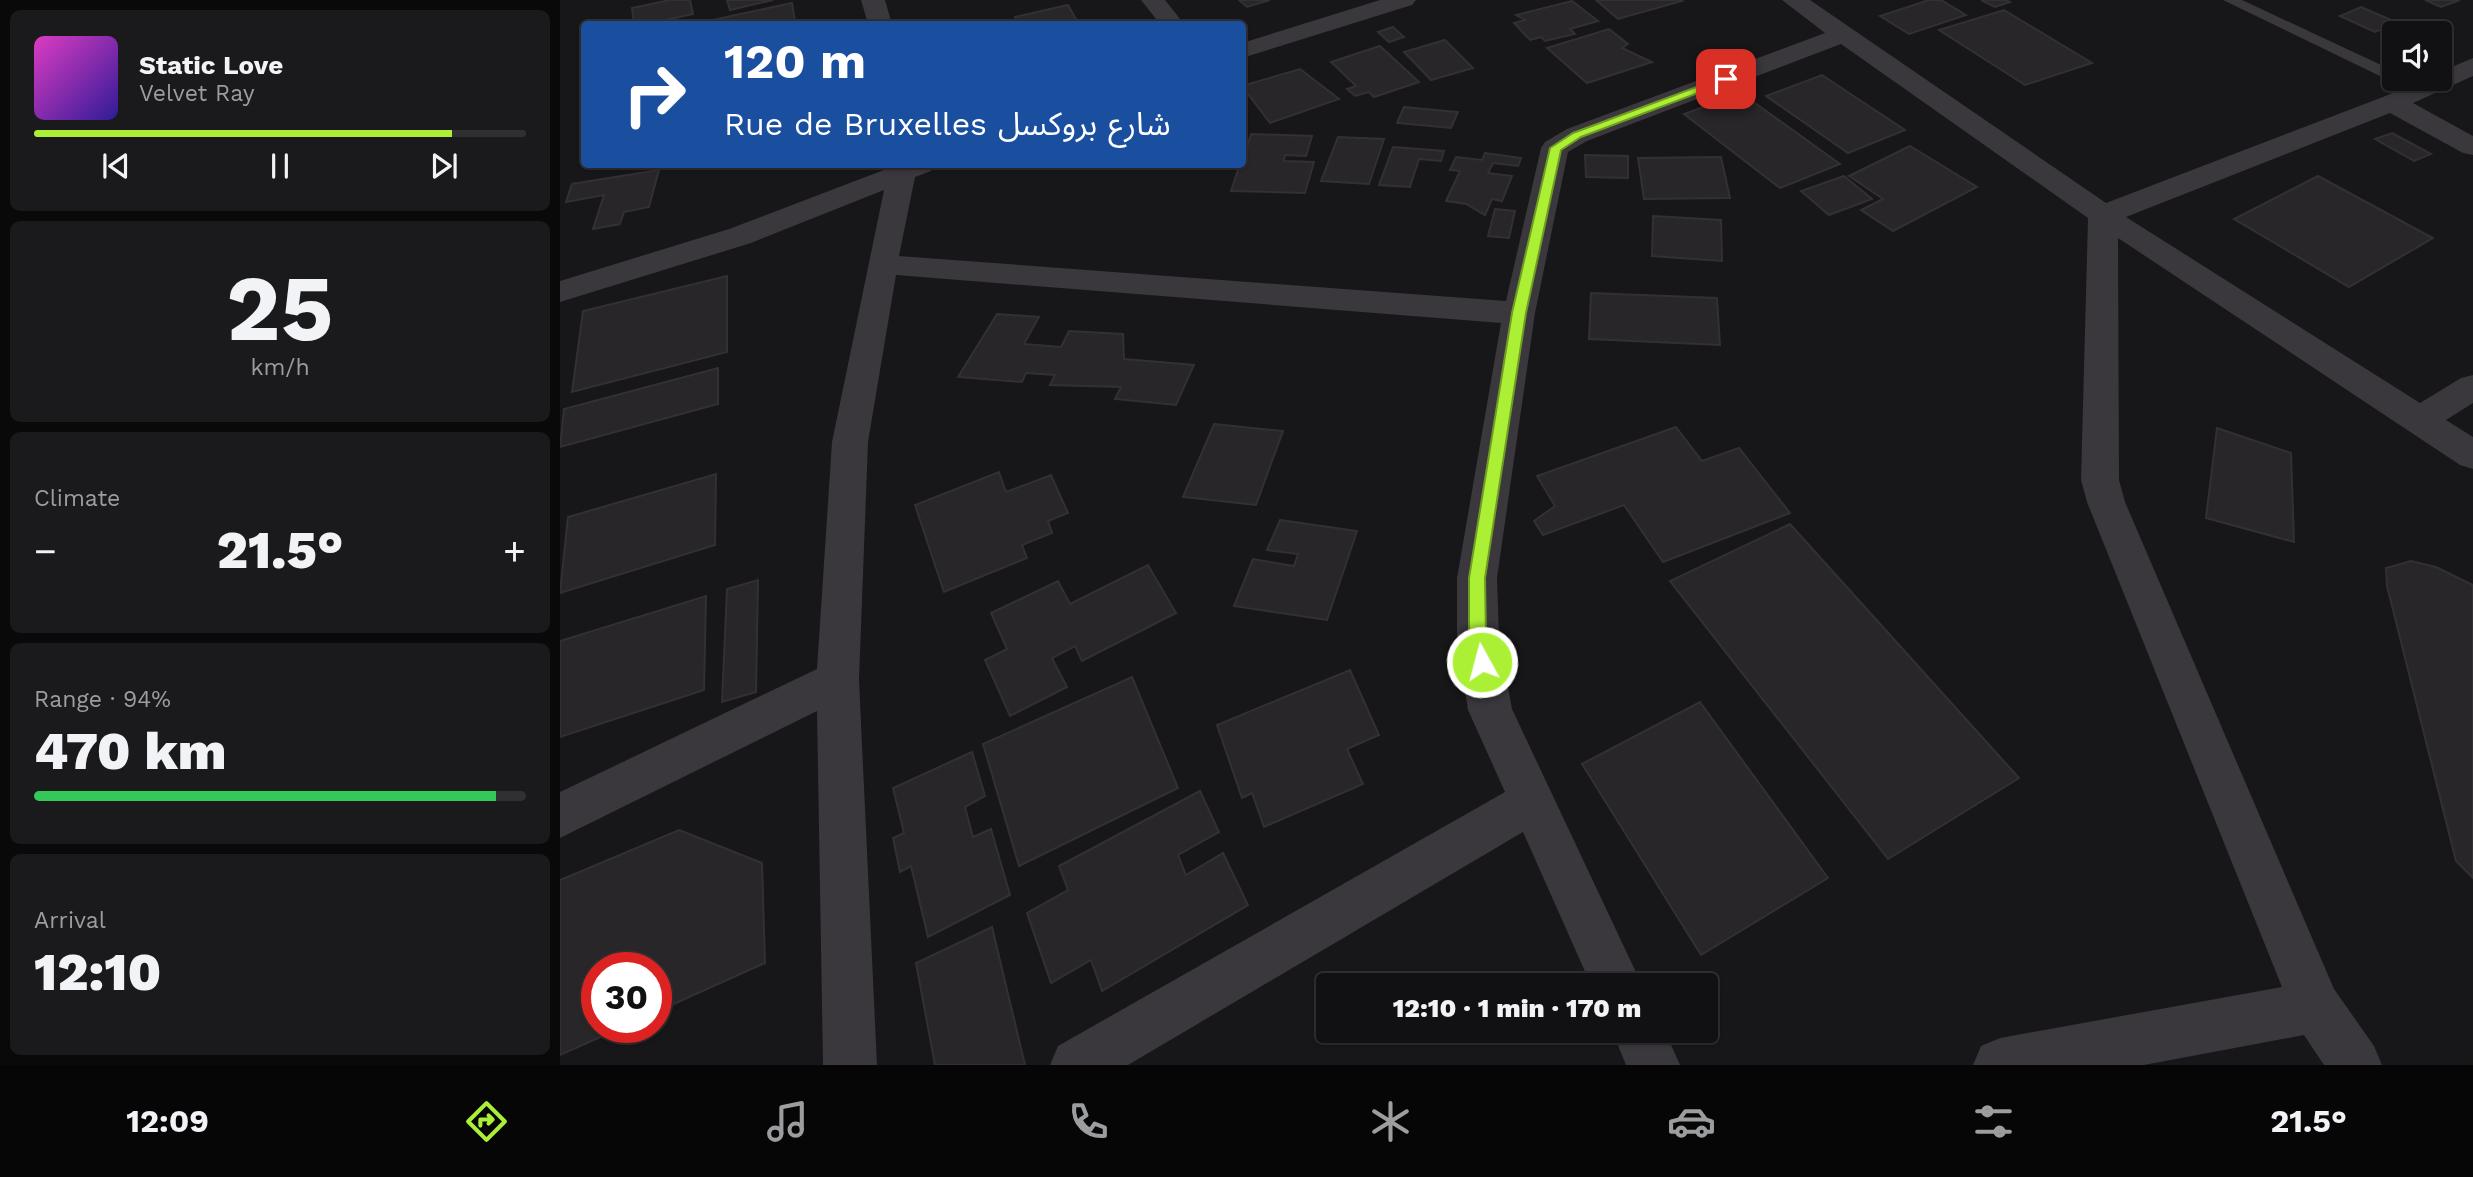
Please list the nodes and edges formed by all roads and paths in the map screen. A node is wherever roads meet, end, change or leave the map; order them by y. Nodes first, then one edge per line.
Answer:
1 (873, 0) edge
2 (1153, 0) edge
3 (1404, 0) edge
4 (1794, 0) edge
5 (2230, 0) edge
6 (879, 21) edge
7 (1170, 21) edge
8 (1845, 34) junction
9 (1246, 50) edge
10 (2473, 66) edge
11 (2452, 72) edge
12 (2382, 77) edge
13 (2392, 91) edge
14 (2406, 91) edge
15 (2473, 147) edge
16 (909, 168) edge
17 (911, 168) edge
18 (2103, 215) junction
19 (882, 264) junction
20 (560, 292) edge
21 (1519, 313) junction
22 (2473, 387) edge
23 (2420, 420) junction
24 (2473, 455) edge
25 (838, 680) junction
26 (1532, 801) junction
27 (560, 816) edge
28 (1611, 973) edge
29 (2316, 1007) junction
30 (1643, 1043) edge
31 (850, 1065) edge
32 (1077, 1065) edge
33 (1653, 1065) edge
34 (2000, 1065) edge
35 (2354, 1065) edge

1 - 6 street
2 - 7 street
3 - 9 street
4 - 8 street
5 - 12 lane
8 - 18 street
8 - 21 street
10 - 11 street
13 - 18 street
14 - 15 street
16 - 20 street
17 - 19 street
18 - 23 street
18 - 29 street
19 - 21 street
19 - 25 street
21 - 26 street
22 - 23 street
23 - 24 street
25 - 27 street
25 - 31 street
26 - 28 street
26 - 32 street
29 - 34 street
29 - 35 street
30 - 33 street

